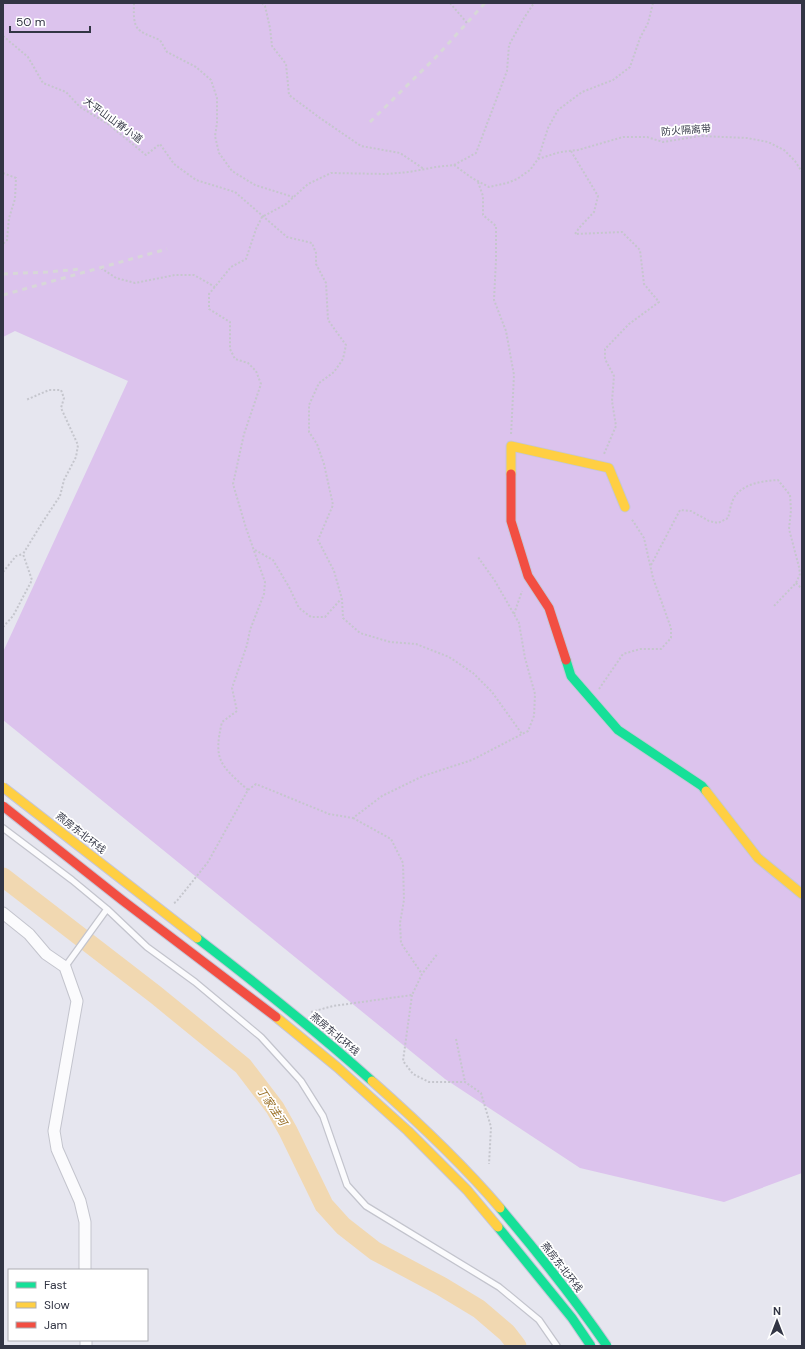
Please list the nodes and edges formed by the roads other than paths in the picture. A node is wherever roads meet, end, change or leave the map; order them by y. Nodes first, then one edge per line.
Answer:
1 (625, 507) road end
2 (3, 787) edge
3 (3, 806) edge
4 (3, 828) edge
5 (802, 894) edge
6 (107, 909) junction
7 (3, 913) edge
8 (65, 967) junction
9 (85, 1269) edge
10 (557, 1346) edge
11 (591, 1346) edge
12 (607, 1346) edge

1 - 5 main road
2 - 12 main road, 燕房东北环线, bridge
3 - 11 main road, bridge
4 - 6 lane
6 - 8 lane
6 - 10 lane
7 - 8 street
8 - 9 street

